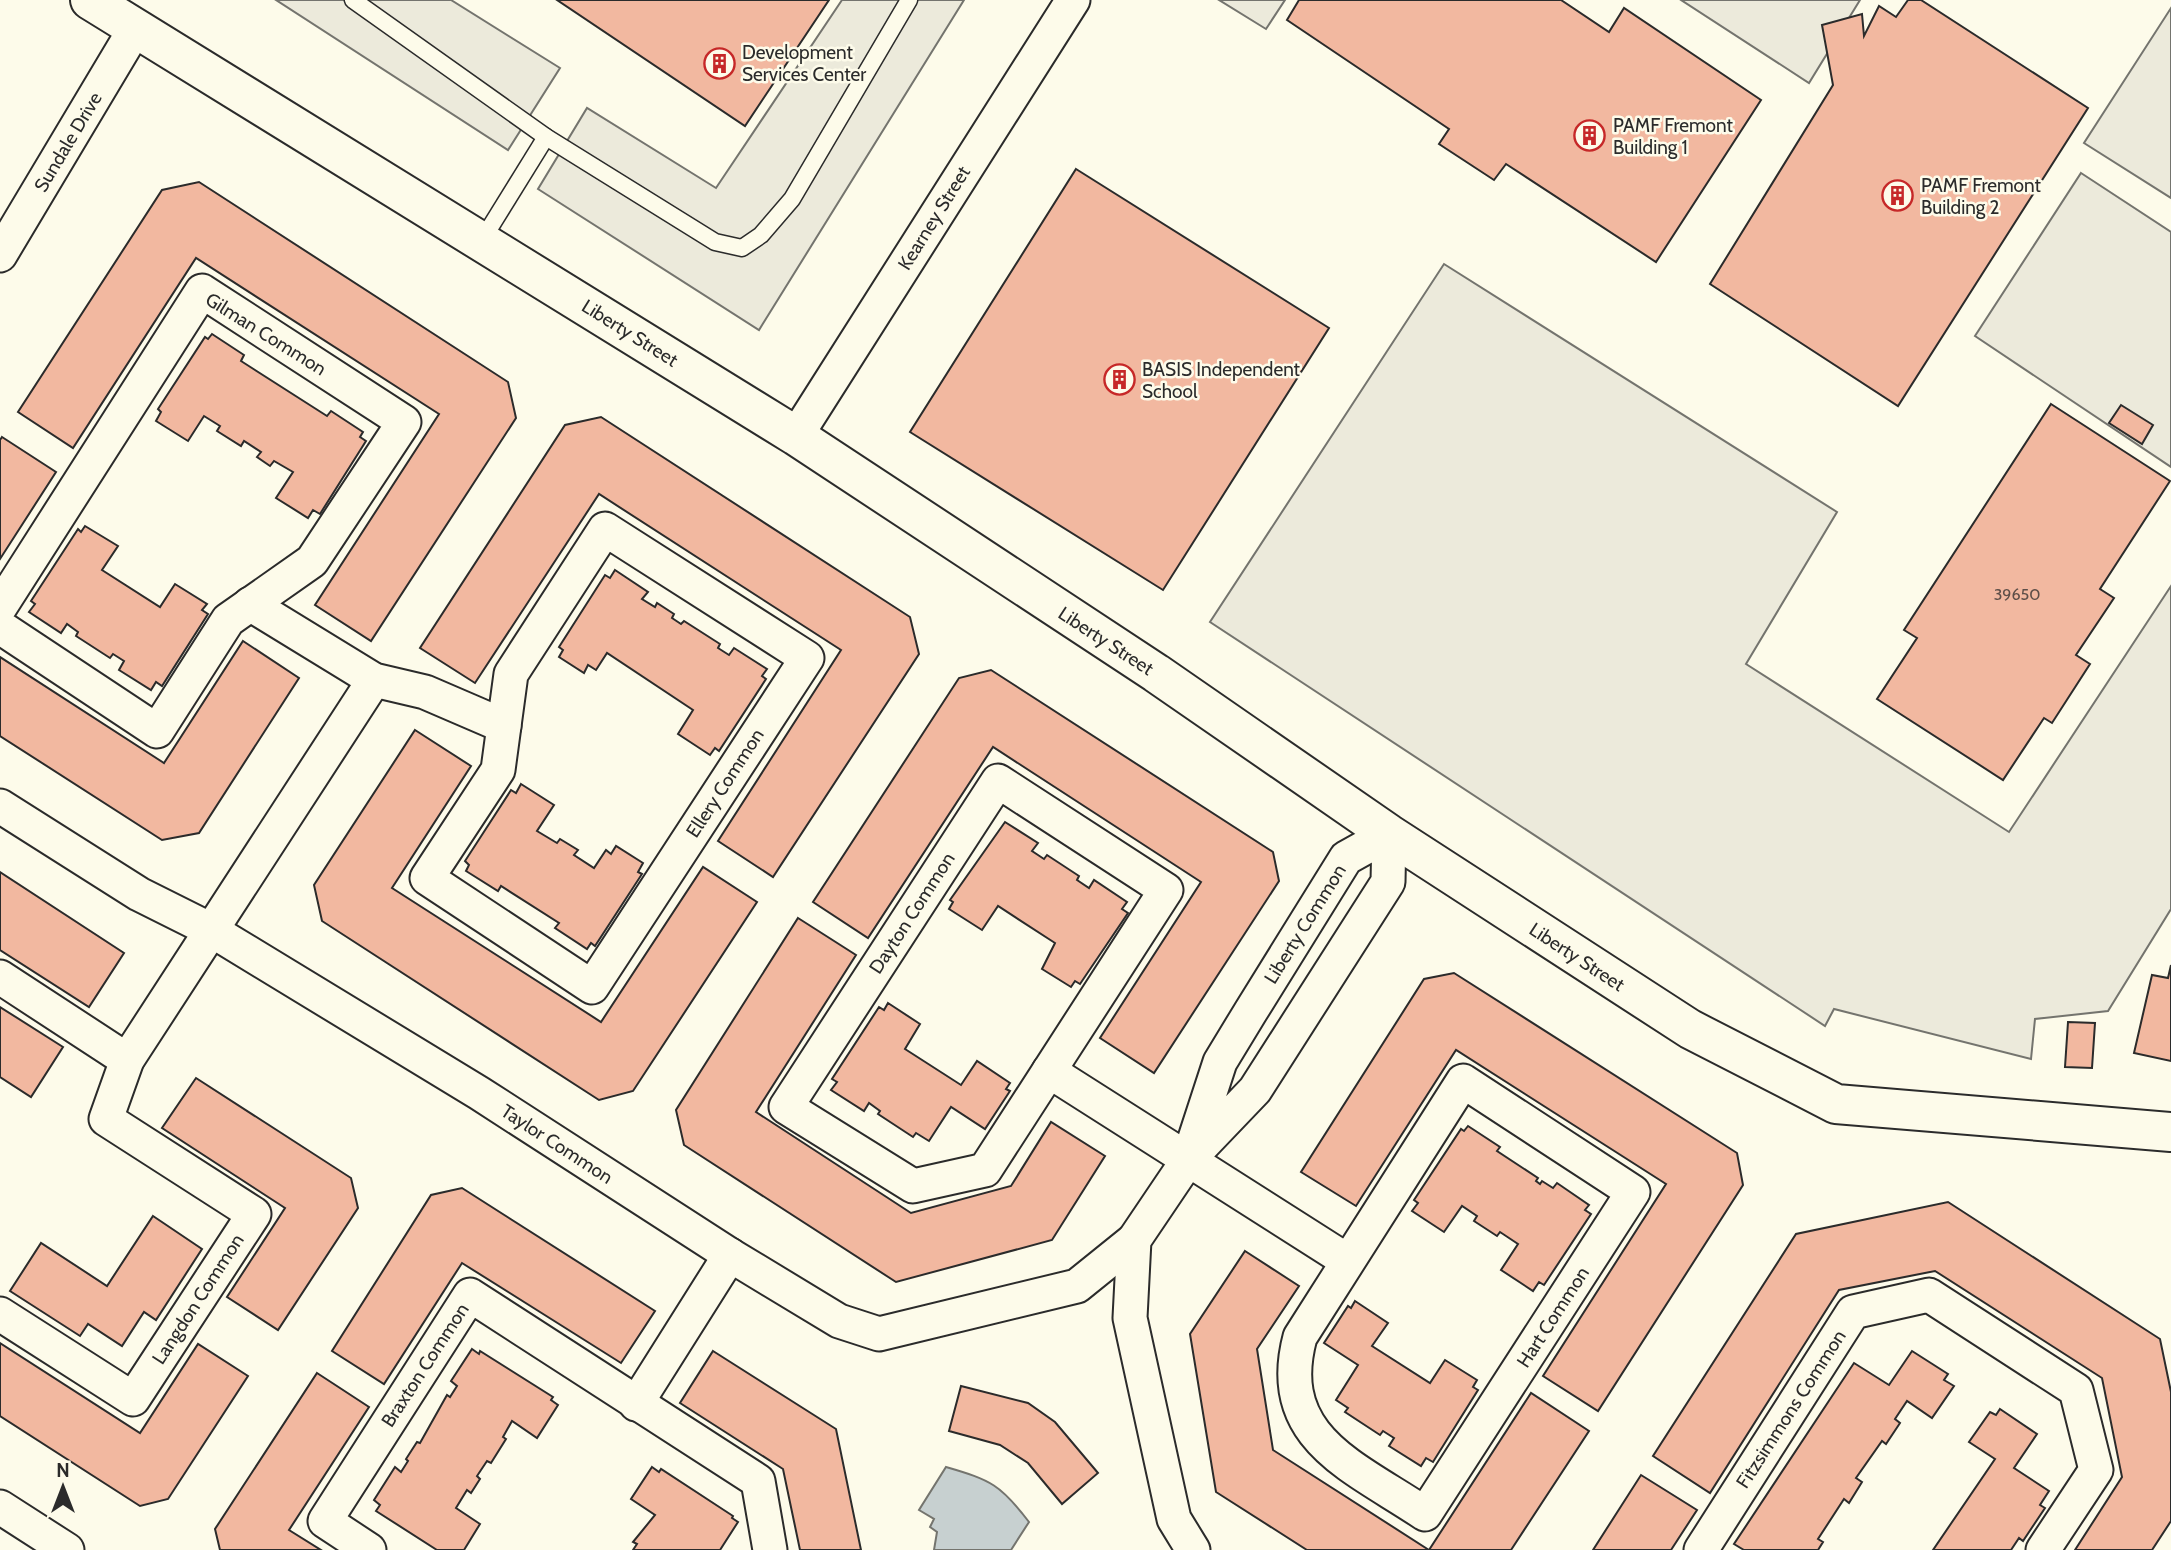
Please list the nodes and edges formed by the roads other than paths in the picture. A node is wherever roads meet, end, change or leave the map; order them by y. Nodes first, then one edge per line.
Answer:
1 (90, 0) edge
2 (353, 0) edge
3 (909, 0) edge
4 (1073, 0) edge
5 (135, 29) junction
6 (545, 137) junction
7 (481, 242) junction
8 (0, 255) edge
9 (796, 436) junction
10 (250, 604) junction
11 (0, 607) edge
12 (0, 627) edge
13 (374, 680) junction
14 (504, 726) junction
15 (0, 806) edge
16 (1389, 834) junction
17 (211, 930) junction
18 (0, 977) edge
19 (1251, 1011) junction
20 (1290, 1035) junction
21 (127, 1060) junction
22 (1049, 1071) junction
23 (2171, 1132) edge
24 (1188, 1160) junction
25 (1134, 1240) junction
26 (730, 1255) junction
27 (1346, 1260) junction
28 (0, 1314) edge
29 (636, 1404) junction
30 (1, 1509) edge
31 (67, 1550) edge
32 (369, 1550) edge
33 (770, 1550) edge
34 (1193, 1550) edge
35 (1701, 1550) edge
36 (2043, 1550) edge

1 - 5 street, Liberty Street
2 - 6 lane
3 - 6 lane
4 - 9 street, Kearney Street
5 - 7 street, Liberty Street
5 - 8 street, Sundale Drive
6 - 7 lane
7 - 9 street, Liberty Street
9 - 16 street, Liberty Street
10 - 11 street, Gilman Common
10 - 12 street, Gilman Common
10 - 13 street
13 - 14 street
13 - 17 street
14 - 14 street, Ellery Common
15 - 17 street, Taylor Common
16 - 19 street, Liberty Common
16 - 20 street, Liberty Common
16 - 23 street, Liberty Street
17 - 21 street
17 - 26 street, Taylor Common
18 - 21 street
19 - 20 street
19 - 24 street, Liberty Common
20 - 24 street, Liberty Common
21 - 28 street, Langdon Common
22 - 22 street, Dayton Common
22 - 24 street
24 - 25 street, Liberty Common
24 - 27 street
25 - 26 street, Taylor Common
25 - 34 street
26 - 29 street
27 - 27 street, Hart Common
29 - 32 street, Braxton Common
29 - 33 street, Braxton Common
30 - 31 street
35 - 36 street, Fitzsimmons Common

